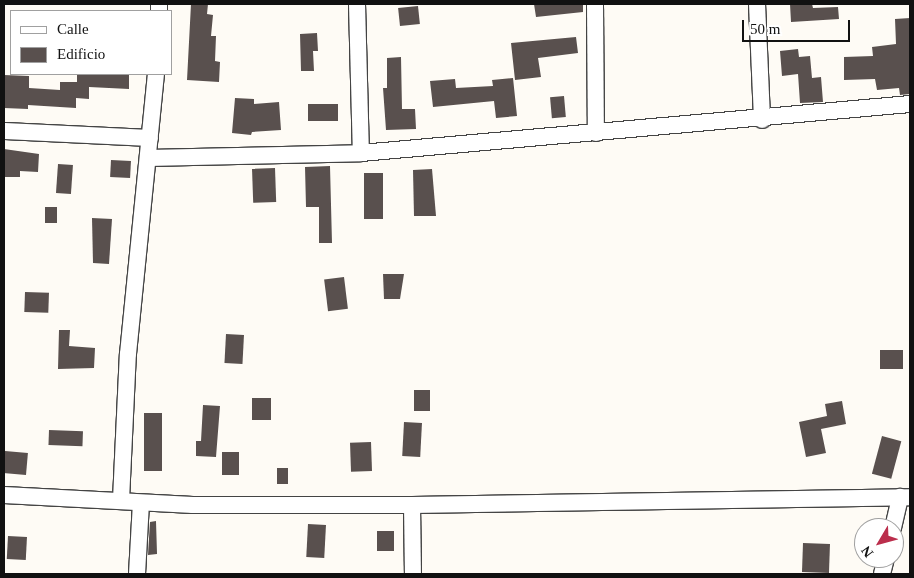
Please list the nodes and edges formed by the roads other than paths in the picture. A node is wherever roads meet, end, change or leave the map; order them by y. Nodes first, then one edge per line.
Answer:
1 (357, 4) edge
2 (595, 4) edge
3 (757, 4) edge
4 (156, 75) edge
5 (910, 104) edge
6 (762, 120) junction
7 (5, 131) dead end
8 (596, 133) junction
9 (150, 138) junction
10 (362, 153) junction
11 (148, 158) junction
12 (4, 495) edge
13 (905, 497) edge
14 (121, 500) junction
15 (141, 503) junction
16 (412, 505) junction
17 (897, 518) edge
18 (137, 574) edge
19 (412, 574) edge

1 - 10 street
2 - 8 street
3 - 6 street
4 - 9 street
5 - 6 street
6 - 8 street
7 - 9 street
8 - 10 street
9 - 11 street
10 - 11 street
11 - 14 street
12 - 14 street
13 - 16 street
13 - 17 street
14 - 15 street
15 - 16 street
15 - 18 street
16 - 19 street

